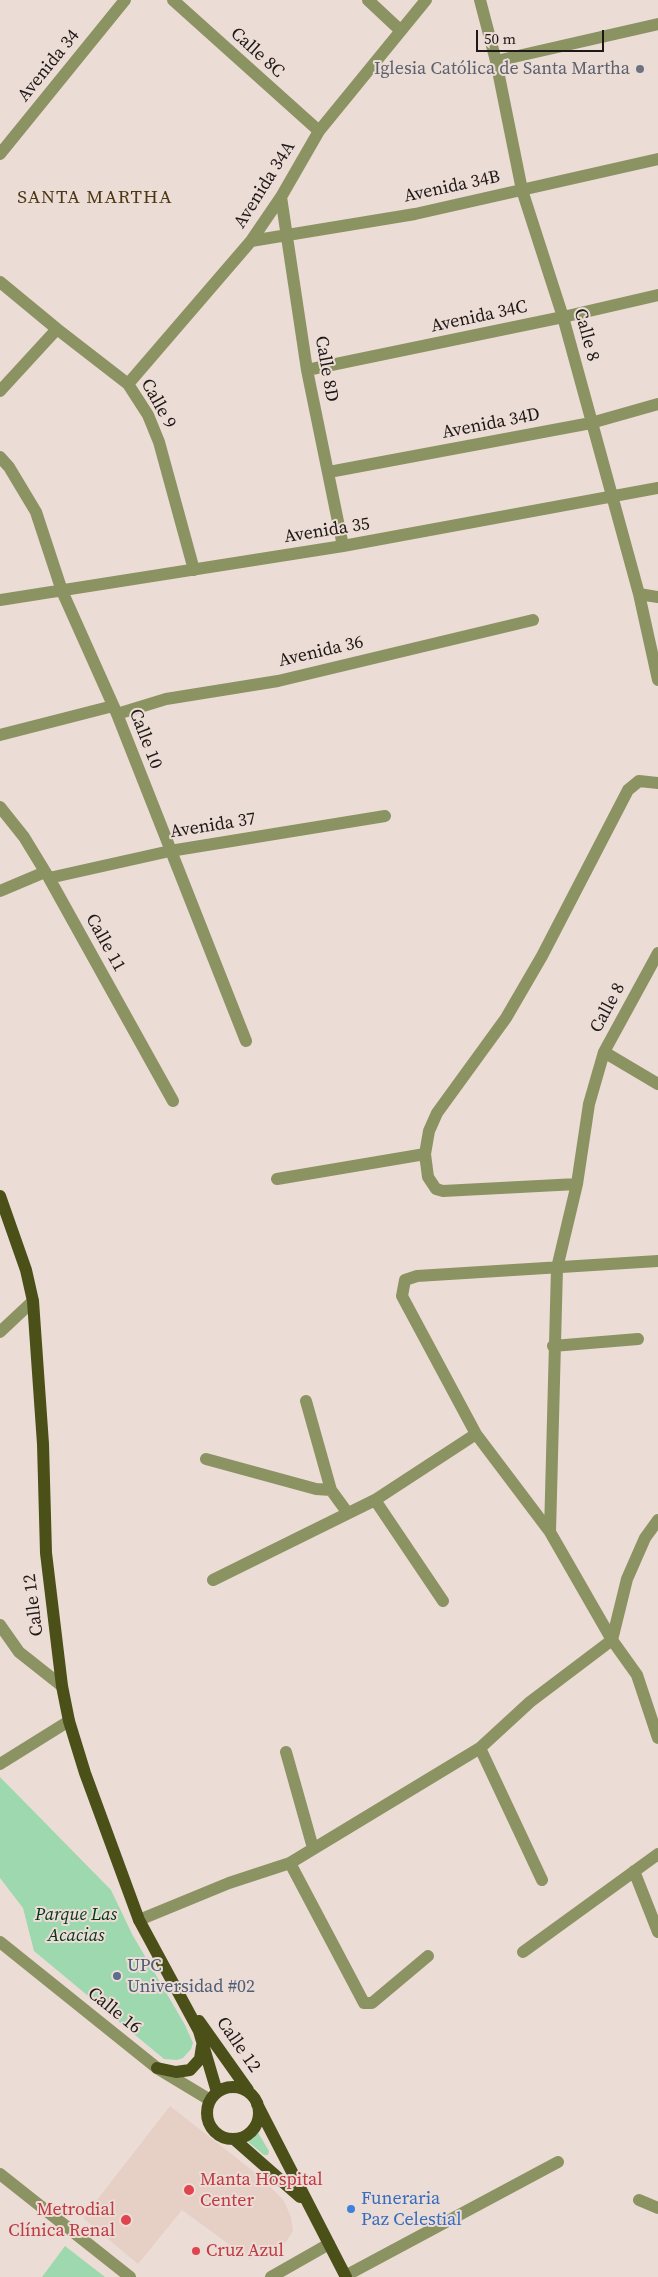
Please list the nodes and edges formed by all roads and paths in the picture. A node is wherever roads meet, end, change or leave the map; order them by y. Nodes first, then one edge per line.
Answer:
1 (125, 0) edge
2 (173, 0) edge
3 (368, 0) edge
4 (426, 0) edge
5 (480, 0) edge
6 (658, 24) edge
7 (400, 30) junction
8 (496, 61) junction
9 (319, 131) junction
10 (0, 154) edge
11 (658, 159) edge
12 (522, 190) junction
13 (280, 197) junction
14 (287, 236) junction
15 (251, 241) junction
16 (0, 282) edge
17 (658, 295) edge
18 (564, 317) junction
19 (57, 330) junction
20 (307, 370) junction
21 (128, 384) junction
22 (0, 391) edge
23 (658, 404) edge
24 (590, 423) junction
25 (0, 457) edge
26 (329, 472) junction
27 (658, 488) edge
28 (612, 496) junction
29 (343, 546) junction
30 (194, 570) junction
31 (62, 591) junction
32 (639, 594) junction
33 (658, 597) edge
34 (0, 600) edge
35 (533, 620) dead end
36 (658, 680) edge
37 (115, 710) junction
38 (0, 735) edge
39 (658, 783) edge
40 (0, 808) edge
41 (384, 816) dead end
42 (170, 851) junction
43 (47, 875) junction
44 (0, 891) edge
45 (658, 952) edge
46 (246, 1041) dead end
47 (604, 1052) junction
48 (658, 1084) edge
49 (173, 1101) dead end
50 (426, 1154) junction
51 (277, 1180) dead end
52 (577, 1184) junction
53 (0, 1196) edge
54 (658, 1261) edge
55 (557, 1268) junction
56 (33, 1301) junction
57 (0, 1332) edge
58 (638, 1339) dead end
59 (553, 1346) junction
60 (306, 1401) dead end
61 (476, 1434) junction
62 (206, 1460) dead end
63 (331, 1490) junction
64 (375, 1500) junction
65 (347, 1512) junction
66 (658, 1520) edge
67 (550, 1532) junction
68 (213, 1580) dead end
69 (443, 1602) dead end
70 (0, 1625) edge
71 (612, 1640) junction
72 (62, 1686) junction
73 (69, 1720) junction
74 (658, 1738) edge
75 (480, 1748) junction
76 (286, 1752) dead end
77 (0, 1764) edge
78 (313, 1848) junction
79 (658, 1854) edge
80 (290, 1863) junction
81 (634, 1871) junction
82 (542, 1880) dead end
83 (139, 1920) junction
84 (658, 1932) edge
85 (0, 1942) edge
86 (523, 1952) dead end
87 (428, 1956) dead end
88 (180, 1992) junction
89 (202, 2044) junction
90 (157, 2068) junction
91 (214, 2096) junction
92 (254, 2099) junction
93 (234, 2139) junction
94 (558, 2162) dead end
95 (0, 2174) edge
96 (639, 2200) dead end
97 (306, 2202) junction
98 (658, 2208) edge
99 (329, 2244) junction
100 (130, 2277) edge
101 (271, 2277) edge
102 (346, 2277) edge

1 - 10 street, Avenida 34
2 - 9 street, Calle 8C
3 - 7 street
4 - 7 street, Avenida 34A
5 - 8 street, Calle 8
6 - 8 street
7 - 9 street, Avenida 34A
8 - 12 street, Calle 8
9 - 13 street, Avenida 34A
11 - 12 street, Avenida 34B
12 - 14 street, Avenida 34B
12 - 18 street, Calle 8
13 - 14 street, Calle 8D
13 - 15 street, Avenida 34A
14 - 15 street, Avenida 34B
14 - 20 street, Calle 8D
15 - 21 street, Avenida 34A
16 - 19 street, Calle 9
17 - 18 street, Avenida 34C
18 - 20 street, Avenida 34C
18 - 24 street, Calle 8
19 - 21 street, Calle 9
19 - 22 street
20 - 26 street, Calle 8D
21 - 30 street, Calle 9
23 - 24 street, Avenida 34D
24 - 26 street, Avenida 34D
24 - 28 street, Calle 8
25 - 31 street, Calle 10
26 - 29 street, Calle 8D
27 - 28 street, Avenida 35
28 - 29 street, Avenida 35
28 - 32 street, Calle 8
29 - 30 street, Avenida 35
30 - 31 street, Avenida 35
31 - 34 street, Avenida 35
31 - 37 street, Calle 10
32 - 33 street
32 - 36 street, Calle 8
35 - 37 street, Avenida 36
37 - 38 street, Avenida 36
37 - 42 street, Calle 10
39 - 50 street
40 - 43 street, Calle 11
41 - 42 street, Avenida 37
42 - 43 street, Avenida 37
42 - 46 street, Calle 10
43 - 44 street, Avenida 37
43 - 49 street, Calle 11
45 - 47 street, Calle 8
47 - 48 street, Calle 8
47 - 52 street
50 - 51 street
50 - 52 street
52 - 55 street
53 - 56 main road, Calle 12
54 - 55 street
55 - 59 street
55 - 61 street
56 - 57 street
56 - 72 main road, Calle 12
58 - 59 street
59 - 67 street
60 - 63 street
61 - 64 street
61 - 67 street
62 - 63 street
63 - 65 street
64 - 65 street
64 - 69 street
65 - 68 street
66 - 71 street
67 - 71 street
70 - 72 street
71 - 74 street
71 - 75 street
72 - 73 main road, Calle 12
73 - 77 street
73 - 83 main road, Calle 12
75 - 78 street
75 - 82 street
76 - 78 street
78 - 80 street
79 - 81 street
80 - 83 street
80 - 87 street
81 - 84 street
81 - 86 street
83 - 88 main road, Calle 12
85 - 90 street, Calle 16
88 - 89 main road, Calle 12
88 - 92 main road, Calle 12
89 - 90 main road
89 - 91 main road, Calle 12
90 - 91 street, Calle 16
91 - 92 main road
91 - 93 main road
92 - 93 main road
92 - 97 main road, Calle 12
93 - 97 main road, Calle 12
94 - 102 street
95 - 100 street
96 - 98 street
97 - 99 main road, Calle 12
99 - 101 street
99 - 102 main road, Calle 12

